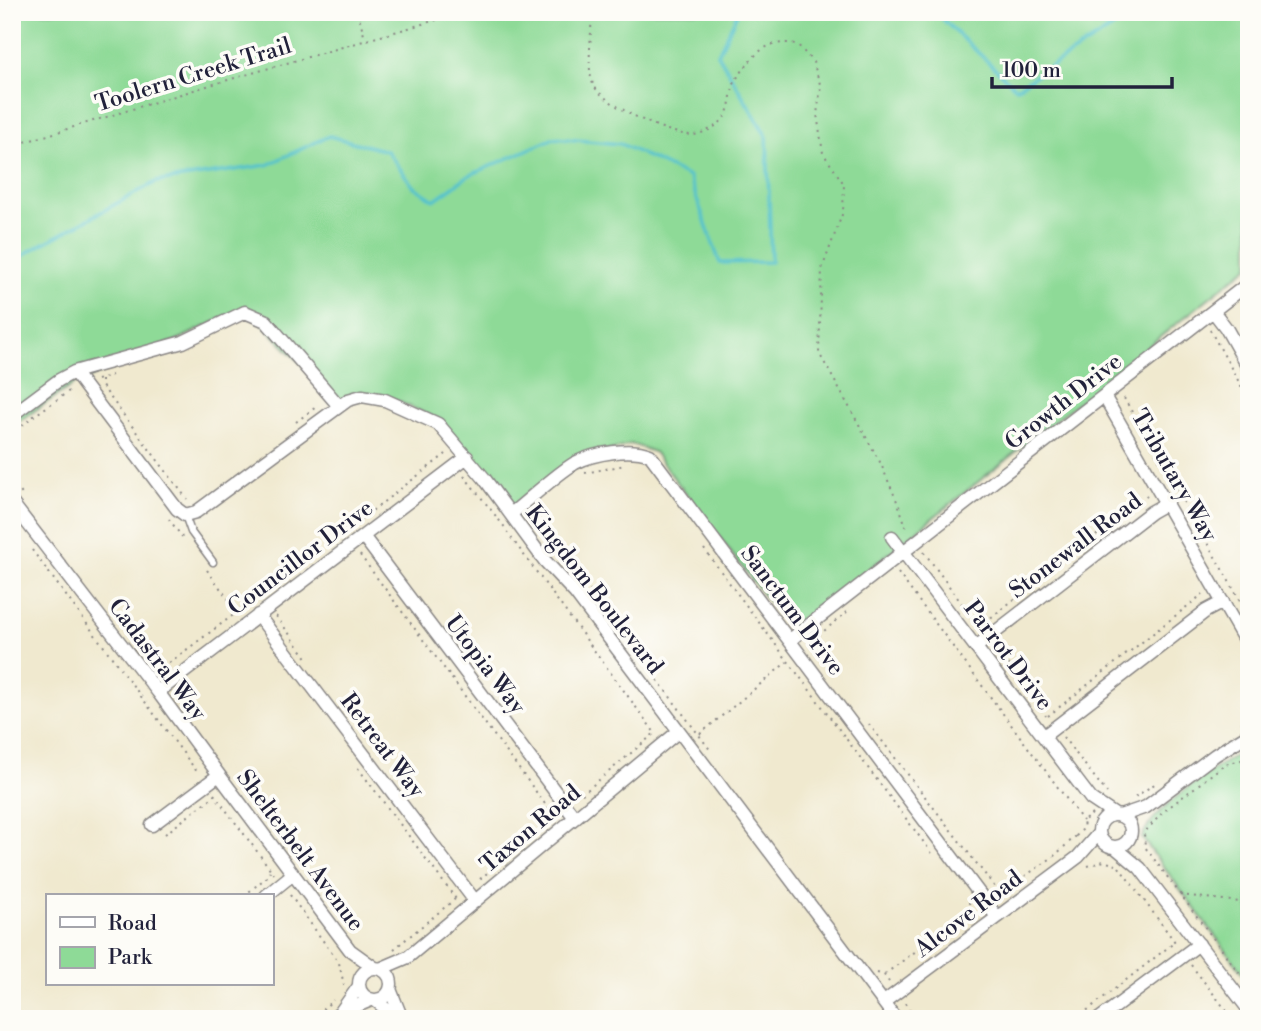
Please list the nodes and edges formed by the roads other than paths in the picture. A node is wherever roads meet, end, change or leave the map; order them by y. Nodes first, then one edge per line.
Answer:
1 (1249, 283) edge
2 (1213, 311) junction
3 (1249, 369) edge
4 (74, 372) junction
5 (1104, 396) junction
6 (339, 407) junction
7 (12, 415) edge
8 (467, 457) junction
9 (12, 503) edge
10 (1167, 503) junction
11 (190, 514) junction
12 (514, 519) junction
13 (363, 536) junction
14 (892, 537) dead end
15 (904, 552) junction
16 (213, 562) dead end
17 (1223, 602) junction
18 (258, 615) junction
19 (794, 637) junction
20 (976, 647) junction
21 (1249, 648) edge
22 (158, 692) junction
23 (679, 731) junction
24 (1249, 734) edge
25 (1044, 736) junction
26 (219, 775) junction
27 (1091, 799) junction
28 (1146, 807) junction
29 (1117, 815) junction
30 (575, 818) junction
31 (152, 825) dead end
32 (1099, 830) junction
33 (1131, 834) junction
34 (1113, 847) junction
35 (1077, 857) junction
36 (1140, 868) junction
37 (293, 874) junction
38 (268, 894) edge
39 (475, 901) junction
40 (998, 917) junction
41 (1199, 944) junction
42 (349, 950) junction
43 (408, 957) junction
44 (377, 968) junction
45 (359, 984) junction
46 (391, 987) junction
47 (373, 1000) junction
48 (884, 1002) junction
49 (1249, 1010) edge
50 (337, 1016) edge
51 (400, 1019) edge
52 (896, 1019) edge
53 (1099, 1019) edge

1 - 2 street, Growth Drive
2 - 3 street
2 - 5 street, Growth Drive
4 - 6 street
4 - 7 street
4 - 11 street
5 - 10 street, Tributary Way
5 - 15 street, Growth Drive
6 - 8 street, Kingdom Boulevard
6 - 11 street, Kingdom Boulevard
8 - 12 street, Kingdom Boulevard
8 - 13 street, Councillor Drive
9 - 22 street, Cadastral Way
10 - 17 street, Tributary Way
10 - 20 street, Stonewall Road
11 - 16 lane
12 - 19 street, Sanctum Drive
12 - 23 street, Kingdom Boulevard
13 - 18 street, Councillor Drive
13 - 30 street, Utopia Way
14 - 15 street, Parrot Drive
15 - 19 street, Growth Drive
15 - 20 street, Parrot Drive
17 - 21 street, Tributary Way
17 - 25 street
18 - 22 street, Councillor Drive
18 - 39 street, Retreat Way
19 - 40 street, Sanctum Drive
20 - 25 street, Parrot Drive
22 - 26 street, Cadastral Way
23 - 30 street, Taxon Road
23 - 48 street, Kingdom Boulevard
24 - 28 street
25 - 27 street, Parrot Drive
26 - 31 street
26 - 37 street, Shelterbelt Avenue
27 - 29 street, Parrot Drive
27 - 32 street, Parrot Drive
28 - 29 street
28 - 33 street
29 - 32 street
29 - 33 street
30 - 39 street, Taxon Road
32 - 34 street
32 - 35 street, Alcove Road
33 - 34 street
33 - 36 street
34 - 35 street, Alcove Road
34 - 36 street
35 - 40 street, Alcove Road
36 - 41 street
37 - 38 street
37 - 42 street, Shelterbelt Avenue
39 - 43 street, Taxon Road
40 - 48 street, Alcove Road
41 - 49 street
41 - 53 street
42 - 44 street, Shelterbelt Avenue
42 - 45 street, Shelterbelt Avenue
43 - 44 street
43 - 46 street
44 - 45 street
44 - 46 street
45 - 47 street
45 - 50 street
46 - 47 street
46 - 51 street
47 - 50 street
47 - 51 street
48 - 52 street, Kingdom Boulevard

